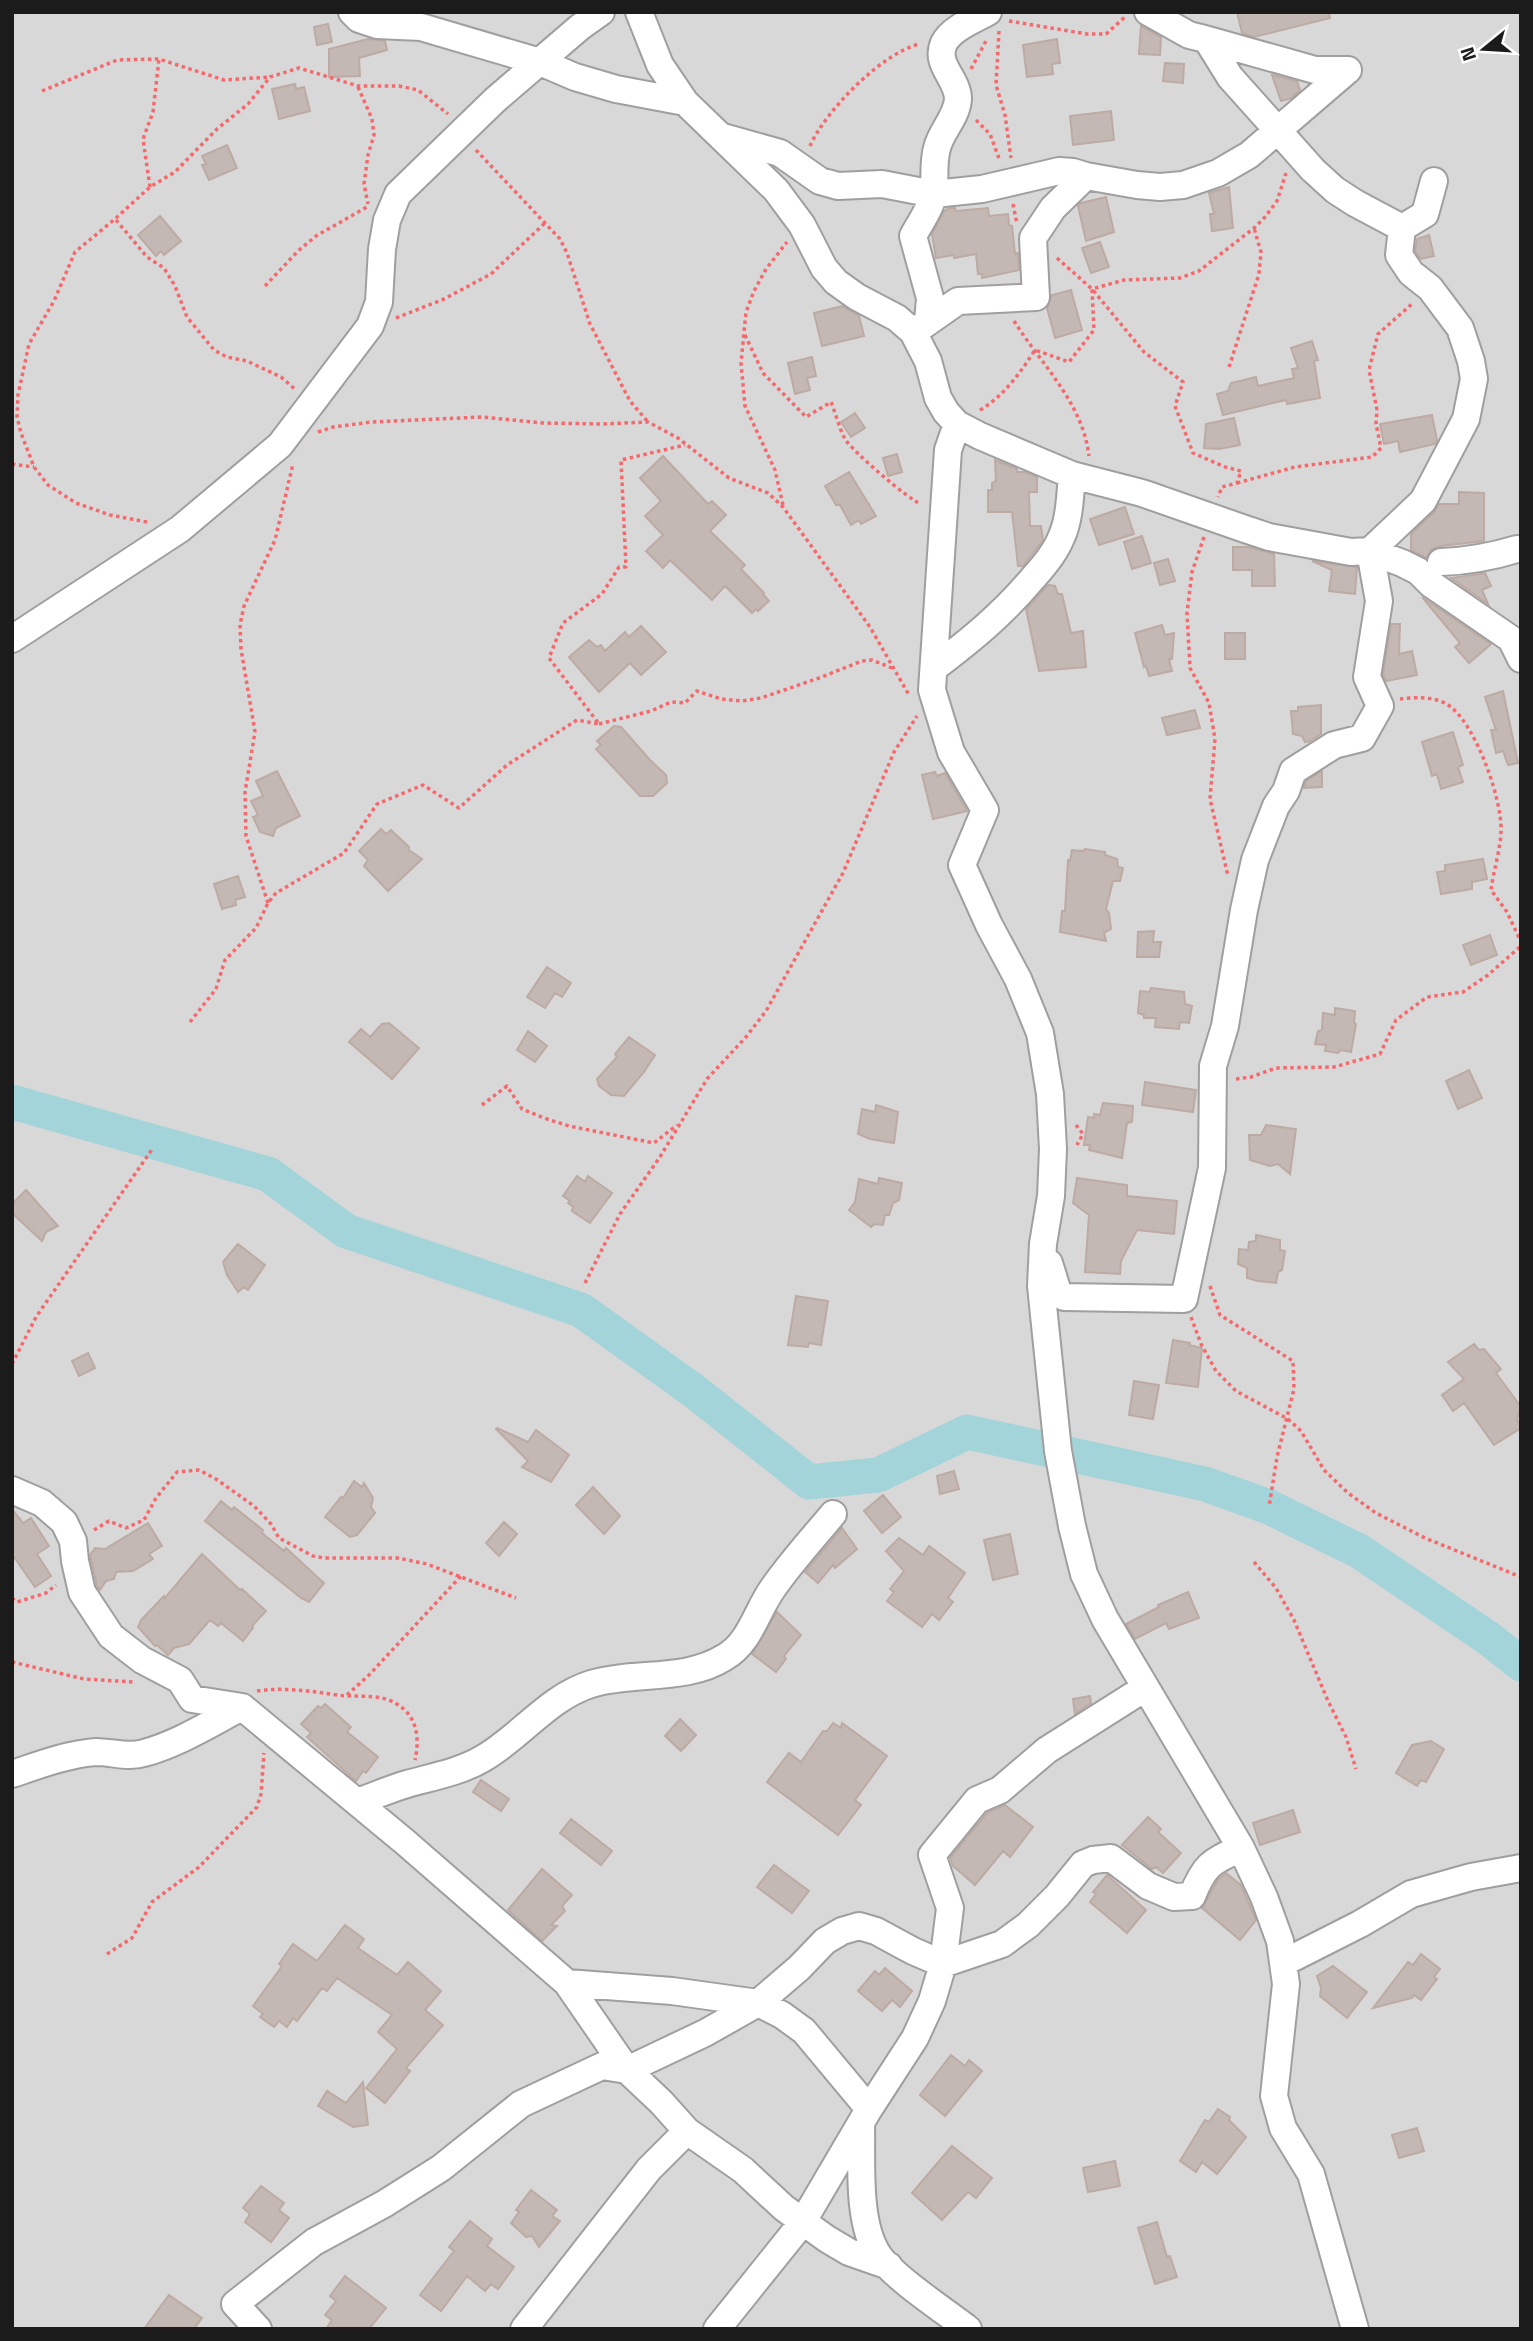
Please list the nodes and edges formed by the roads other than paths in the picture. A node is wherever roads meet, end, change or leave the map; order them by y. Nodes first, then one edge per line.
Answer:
1 (352, 12) edge
2 (639, 12) edge
3 (1148, 12) edge
4 (598, 13) edge
5 (988, 25) edge
6 (1207, 40) junction
7 (540, 62) junction
8 (685, 102) junction
9 (717, 135) junction
10 (1284, 139) junction
11 (1086, 176) junction
12 (1434, 181) dead end
13 (934, 194) junction
14 (1402, 229) junction
15 (920, 327) junction
16 (957, 424) junction
17 (1082, 478) junction
18 (1517, 549) dead end
19 (1370, 551) junction
20 (1441, 562) dead end
21 (12, 639) edge
22 (1521, 659) edge
23 (926, 686) junction
24 (1042, 1244) junction
25 (12, 1490) edge
26 (833, 1514) dead end
27 (1145, 1688) junction
28 (249, 1699) junction
29 (12, 1774) edge
30 (357, 1802) junction
31 (1241, 1848) junction
32 (1521, 1868) edge
33 (1283, 1963) junction
34 (943, 1964) junction
35 (567, 1983) junction
36 (758, 2003) junction
37 (627, 2070) junction
38 (865, 2117) junction
39 (687, 2132) junction
40 (802, 2223) junction
41 (889, 2266) junction
42 (258, 2329) edge
43 (524, 2329) edge
44 (717, 2329) edge
45 (968, 2329) edge
46 (1355, 2329) edge

1 - 7 street
2 - 8 street
3 - 6 street
4 - 7 street
5 - 13 street
6 - 10 street
6 - 10 street
7 - 8 street
7 - 21 street
8 - 9 street
9 - 13 street
9 - 15 street
10 - 11 street
10 - 14 street
11 - 13 street
11 - 15 street
12 - 14 street
13 - 15 street
14 - 19 street
15 - 16 street
16 - 17 street
16 - 23 street
17 - 19 street
17 - 23 street
18 - 20 street
19 - 22 street
19 - 24 street
23 - 24 street
24 - 27 street
25 - 28 street
26 - 30 street
27 - 31 street
27 - 34 street
28 - 29 street
28 - 30 street
30 - 35 street
31 - 33 street
31 - 34 street
32 - 33 street
33 - 46 street
34 - 36 street
34 - 38 street
35 - 36 street
35 - 37 street
36 - 37 street
36 - 38 street
37 - 39 street
37 - 42 street
38 - 40 street
38 - 41 street
39 - 40 street
39 - 43 street
40 - 41 street
40 - 44 street
41 - 45 street

